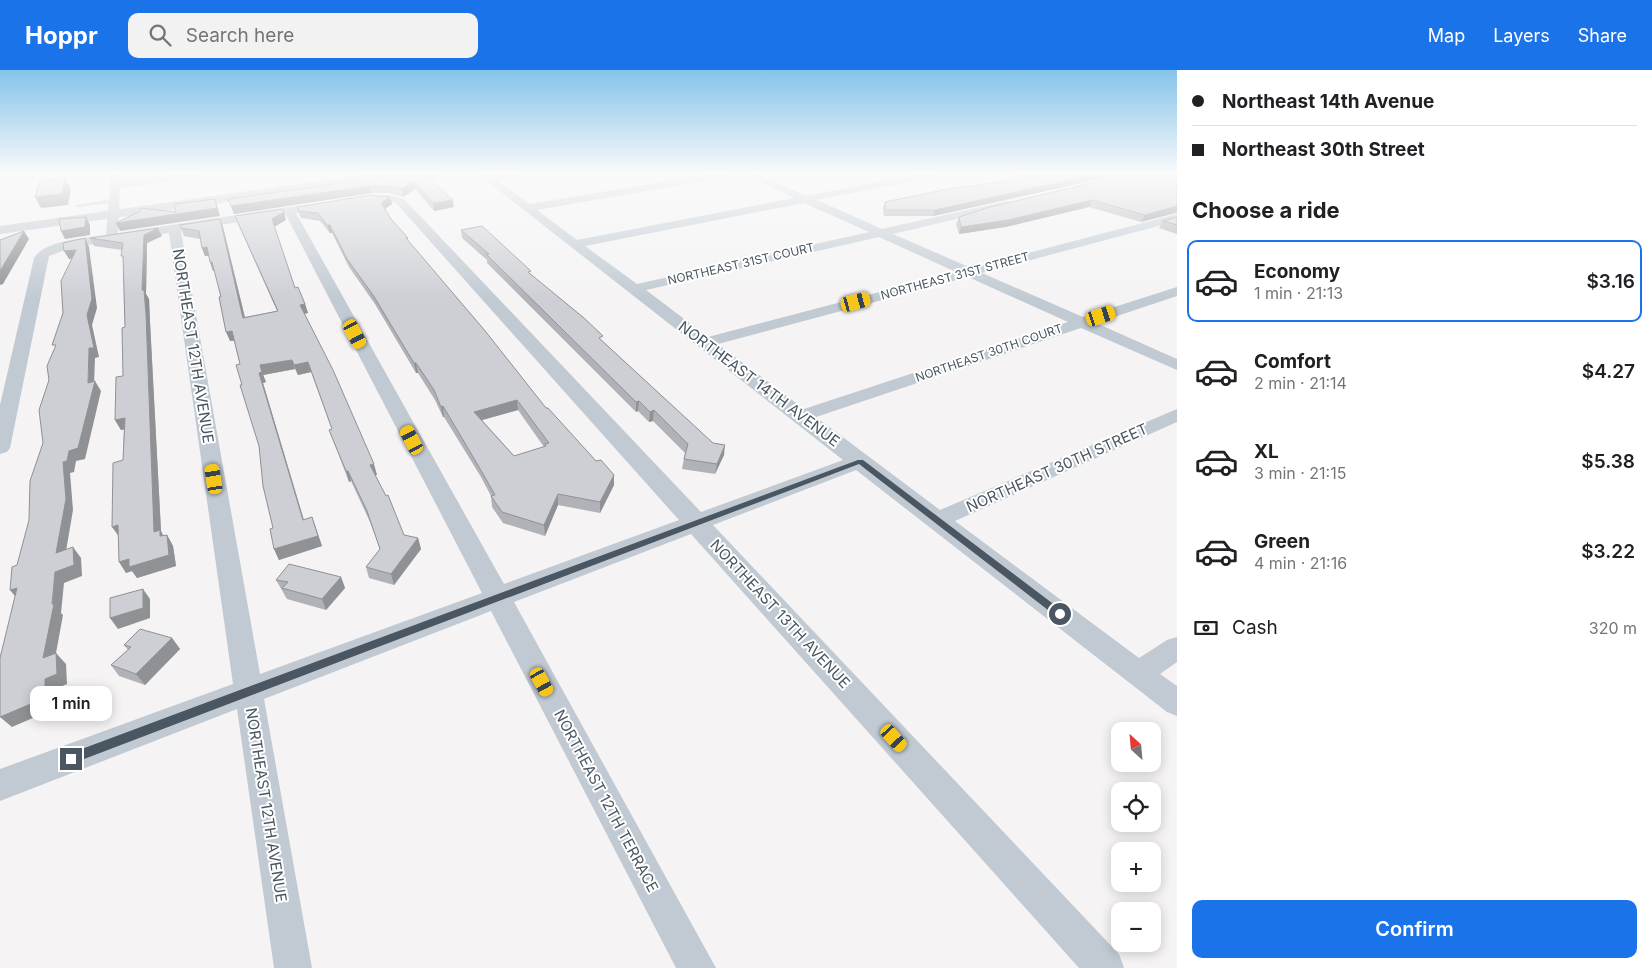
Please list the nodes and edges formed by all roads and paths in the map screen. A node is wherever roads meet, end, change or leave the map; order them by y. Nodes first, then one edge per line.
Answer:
1 (73, 216) edge
2 (113, 216) edge
3 (251, 216) edge
4 (292, 216) edge
5 (414, 216) edge
6 (537, 216) edge
7 (718, 216) edge
8 (843, 216) edge
9 (953, 216) edge
10 (1177, 217) edge
11 (174, 228) junction
12 (0, 230) edge
13 (880, 232) junction
14 (112, 237) junction
15 (574, 244) junction
16 (969, 272) junction
17 (633, 288) junction
18 (1177, 291) edge
19 (1082, 322) junction
20 (704, 343) junction
21 (1177, 364) edge
22 (1177, 415) edge
23 (801, 416) junction
24 (0, 448) edge
25 (860, 461) junction
26 (937, 520) junction
27 (696, 523) junction
28 (496, 598) junction
29 (1177, 648) edge
30 (1138, 673) junction
31 (248, 692) junction
32 (1177, 704) edge
33 (0, 785) edge
34 (293, 968) edge
35 (697, 968) edge
36 (1105, 968) edge

1 - 12 street
2 - 14 street
3 - 11 street
4 - 28 street, NORTHEAST 12TH TERRACE
5 - 27 street, NORTHEAST 13TH AVENUE
6 - 15 street, NORTHEAST 14TH AVENUE
7 - 15 street
8 - 13 street
9 - 13 street, NORTHEAST 31ST COURT
10 - 16 street, NORTHEAST 31ST STREET
11 - 14 street
11 - 31 street, NORTHEAST 12TH AVENUE
13 - 16 street
13 - 17 street, NORTHEAST 31ST COURT
14 - 24 street
15 - 17 street, NORTHEAST 14TH AVENUE
16 - 19 street
16 - 20 street, NORTHEAST 31ST STREET
17 - 20 street, NORTHEAST 14TH AVENUE
18 - 19 street, NORTHEAST 30TH COURT
19 - 21 street
19 - 23 street, NORTHEAST 30TH COURT
20 - 23 street, NORTHEAST 14TH AVENUE
22 - 26 street, NORTHEAST 30TH STREET
23 - 25 street, NORTHEAST 14TH AVENUE
25 - 26 street, NORTHEAST 14TH AVENUE
25 - 27 street
26 - 30 street, NORTHEAST 14TH AVENUE
27 - 28 street
27 - 36 street, NORTHEAST 13TH AVENUE
28 - 31 street
28 - 35 street, NORTHEAST 12TH TERRACE
29 - 30 street
30 - 32 street, NORTHEAST 14TH AVENUE
31 - 33 street
31 - 34 street, NORTHEAST 12TH AVENUE

